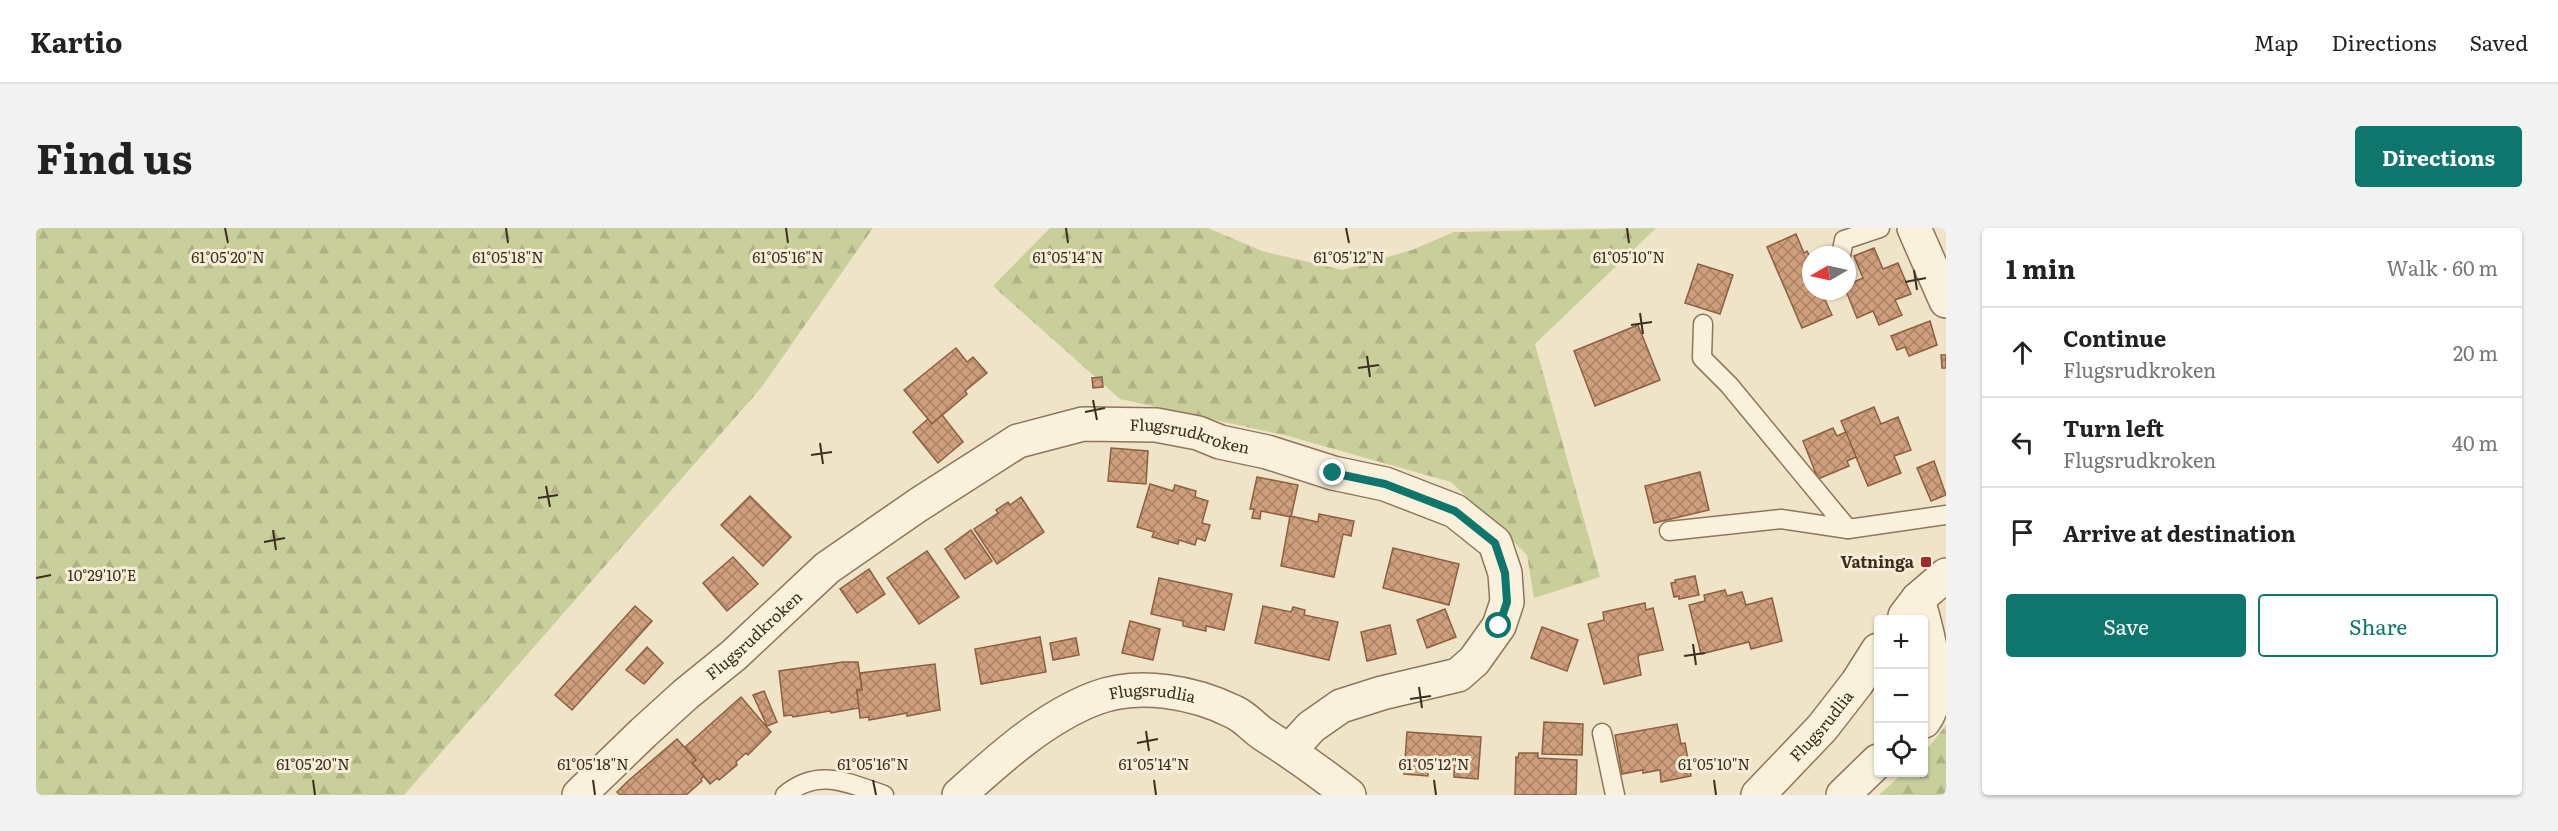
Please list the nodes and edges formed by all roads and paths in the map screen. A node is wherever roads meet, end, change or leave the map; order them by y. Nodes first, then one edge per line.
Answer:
1 (1880, 228) edge
2 (1914, 228) edge
3 (1843, 246) edge
4 (1946, 301) edge
5 (1703, 324) dead end
6 (1946, 515) edge
7 (1848, 529) junction
8 (1669, 531) dead end
9 (1946, 575) edge
10 (1910, 610) edge
11 (1874, 656) edge
12 (1928, 712) edge
13 (1602, 733) dead end
14 (1290, 750) junction
15 (1874, 765) edge
16 (579, 795) edge
17 (785, 795) edge
18 (884, 795) edge
19 (958, 795) edge
20 (1349, 795) edge
21 (1616, 795) edge
22 (1758, 795) edge
23 (1843, 795) edge

1 - 3 lane
2 - 4 street
5 - 7 lane
6 - 7 lane
7 - 8 lane
9 - 10 street
10 - 12 street
11 - 22 street, Flugsrudlia
13 - 21 lane
14 - 16 street, Flugsrudkroken
14 - 19 street, Flugsrudlia
14 - 20 street, Flugsrudlia
15 - 23 street
17 - 18 lane

